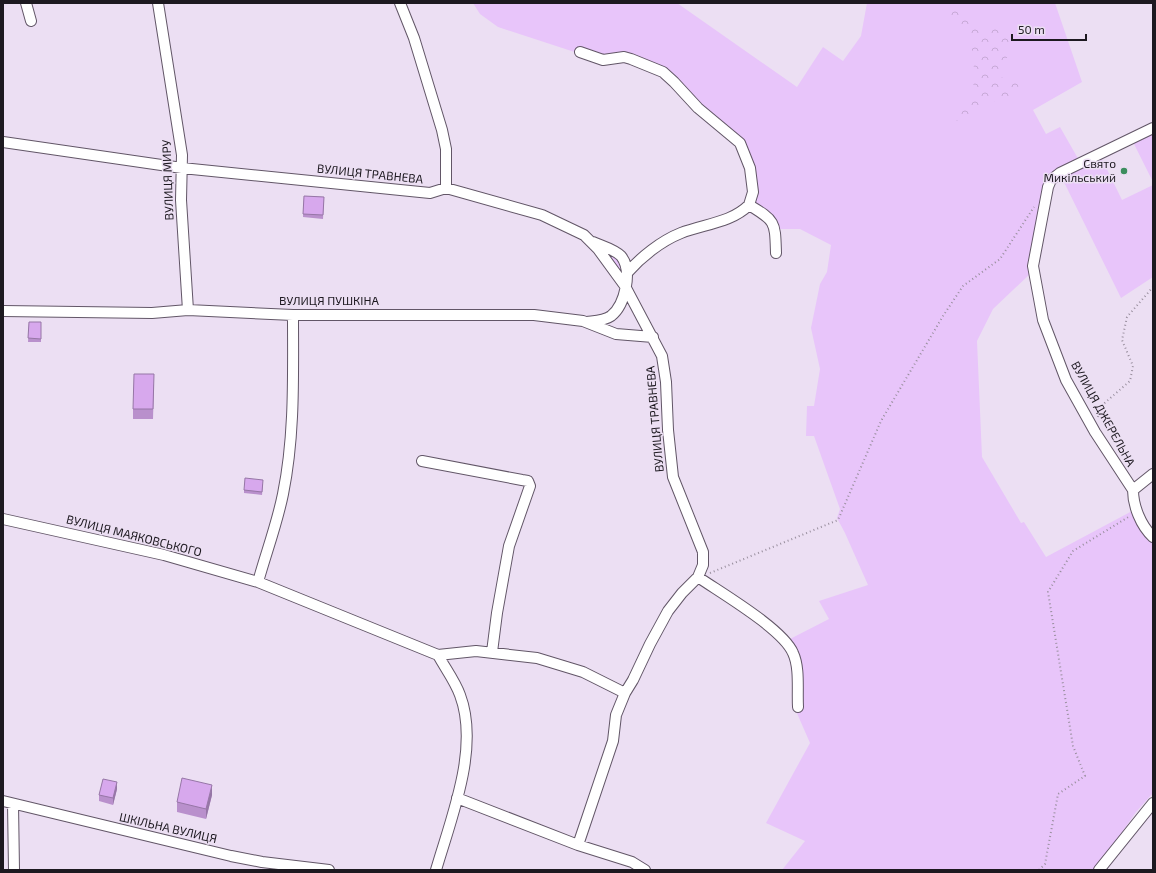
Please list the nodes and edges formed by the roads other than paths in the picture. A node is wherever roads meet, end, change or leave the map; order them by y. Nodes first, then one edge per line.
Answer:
1 (26, 3) edge
2 (158, 3) edge
3 (400, 3) edge
4 (31, 21) dead end
5 (580, 52) dead end
6 (1153, 128) edge
7 (3, 142) edge
8 (182, 168) junction
9 (446, 188) junction
10 (749, 205) junction
11 (590, 240) junction
12 (776, 254) dead end
13 (627, 273) junction
14 (625, 286) junction
15 (188, 310) junction
16 (3, 311) edge
17 (293, 314) junction
18 (587, 322) junction
19 (653, 337) junction
20 (422, 461) dead end
21 (1153, 474) edge
22 (1133, 490) junction
23 (3, 519) edge
24 (1153, 537) edge
25 (698, 577) junction
26 (258, 582) junction
27 (492, 652) junction
28 (438, 655) junction
29 (625, 693) junction
30 (798, 707) dead end
31 (457, 798) junction
32 (8, 803) edge
33 (1153, 803) edge
34 (578, 845) junction
35 (14, 870) edge
36 (329, 870) edge
37 (436, 870) edge
38 (645, 870) edge
39 (1099, 870) edge

1 - 4 street
2 - 8 street, ВУЛИЦЯ МИРУ
3 - 9 street
5 - 10 street
6 - 22 street, ВУЛИЦЯ ДЖЕРЕЛЬНА
7 - 8 street, ВУЛИЦЯ ТРАВНЕВА
8 - 9 street, ВУЛИЦЯ ТРАВНЕВА
8 - 15 street, ВУЛИЦЯ МИРУ
9 - 11 street, ВУЛИЦЯ ТРАВНЕВА
10 - 12 street
10 - 13 street
11 - 13 street
11 - 14 street, ВУЛИЦЯ ТРАВНЕВА
13 - 14 street
14 - 18 street
14 - 19 street, ВУЛИЦЯ ТРАВНЕВА
15 - 16 street, ВУЛИЦЯ ПУШКІНА
15 - 17 street, ВУЛИЦЯ ПУШКІНА
17 - 18 street, ВУЛИЦЯ ПУШКІНА
17 - 26 street
18 - 19 street, ВУЛИЦЯ ПУШКІНА
19 - 25 street, ВУЛИЦЯ ТРАВНЕВА
20 - 27 street
21 - 22 street
22 - 24 street, ВУЛИЦЯ ДЖЕРЕЛЬНА
23 - 26 street, ВУЛИЦЯ МАЯКОВСЬКОГО
25 - 29 street
25 - 30 street
26 - 28 street, ВУЛИЦЯ МАЯКОВСЬКОГО
27 - 28 street, ВУЛИЦЯ МАЯКОВСЬКОГО
27 - 29 street, ВУЛИЦЯ МАЯКОВСЬКОГО
28 - 31 street
29 - 34 street
31 - 34 street
31 - 37 street
32 - 35 street
32 - 36 street, ШКІЛЬНА ВУЛИЦЯ
33 - 39 street
34 - 38 street

